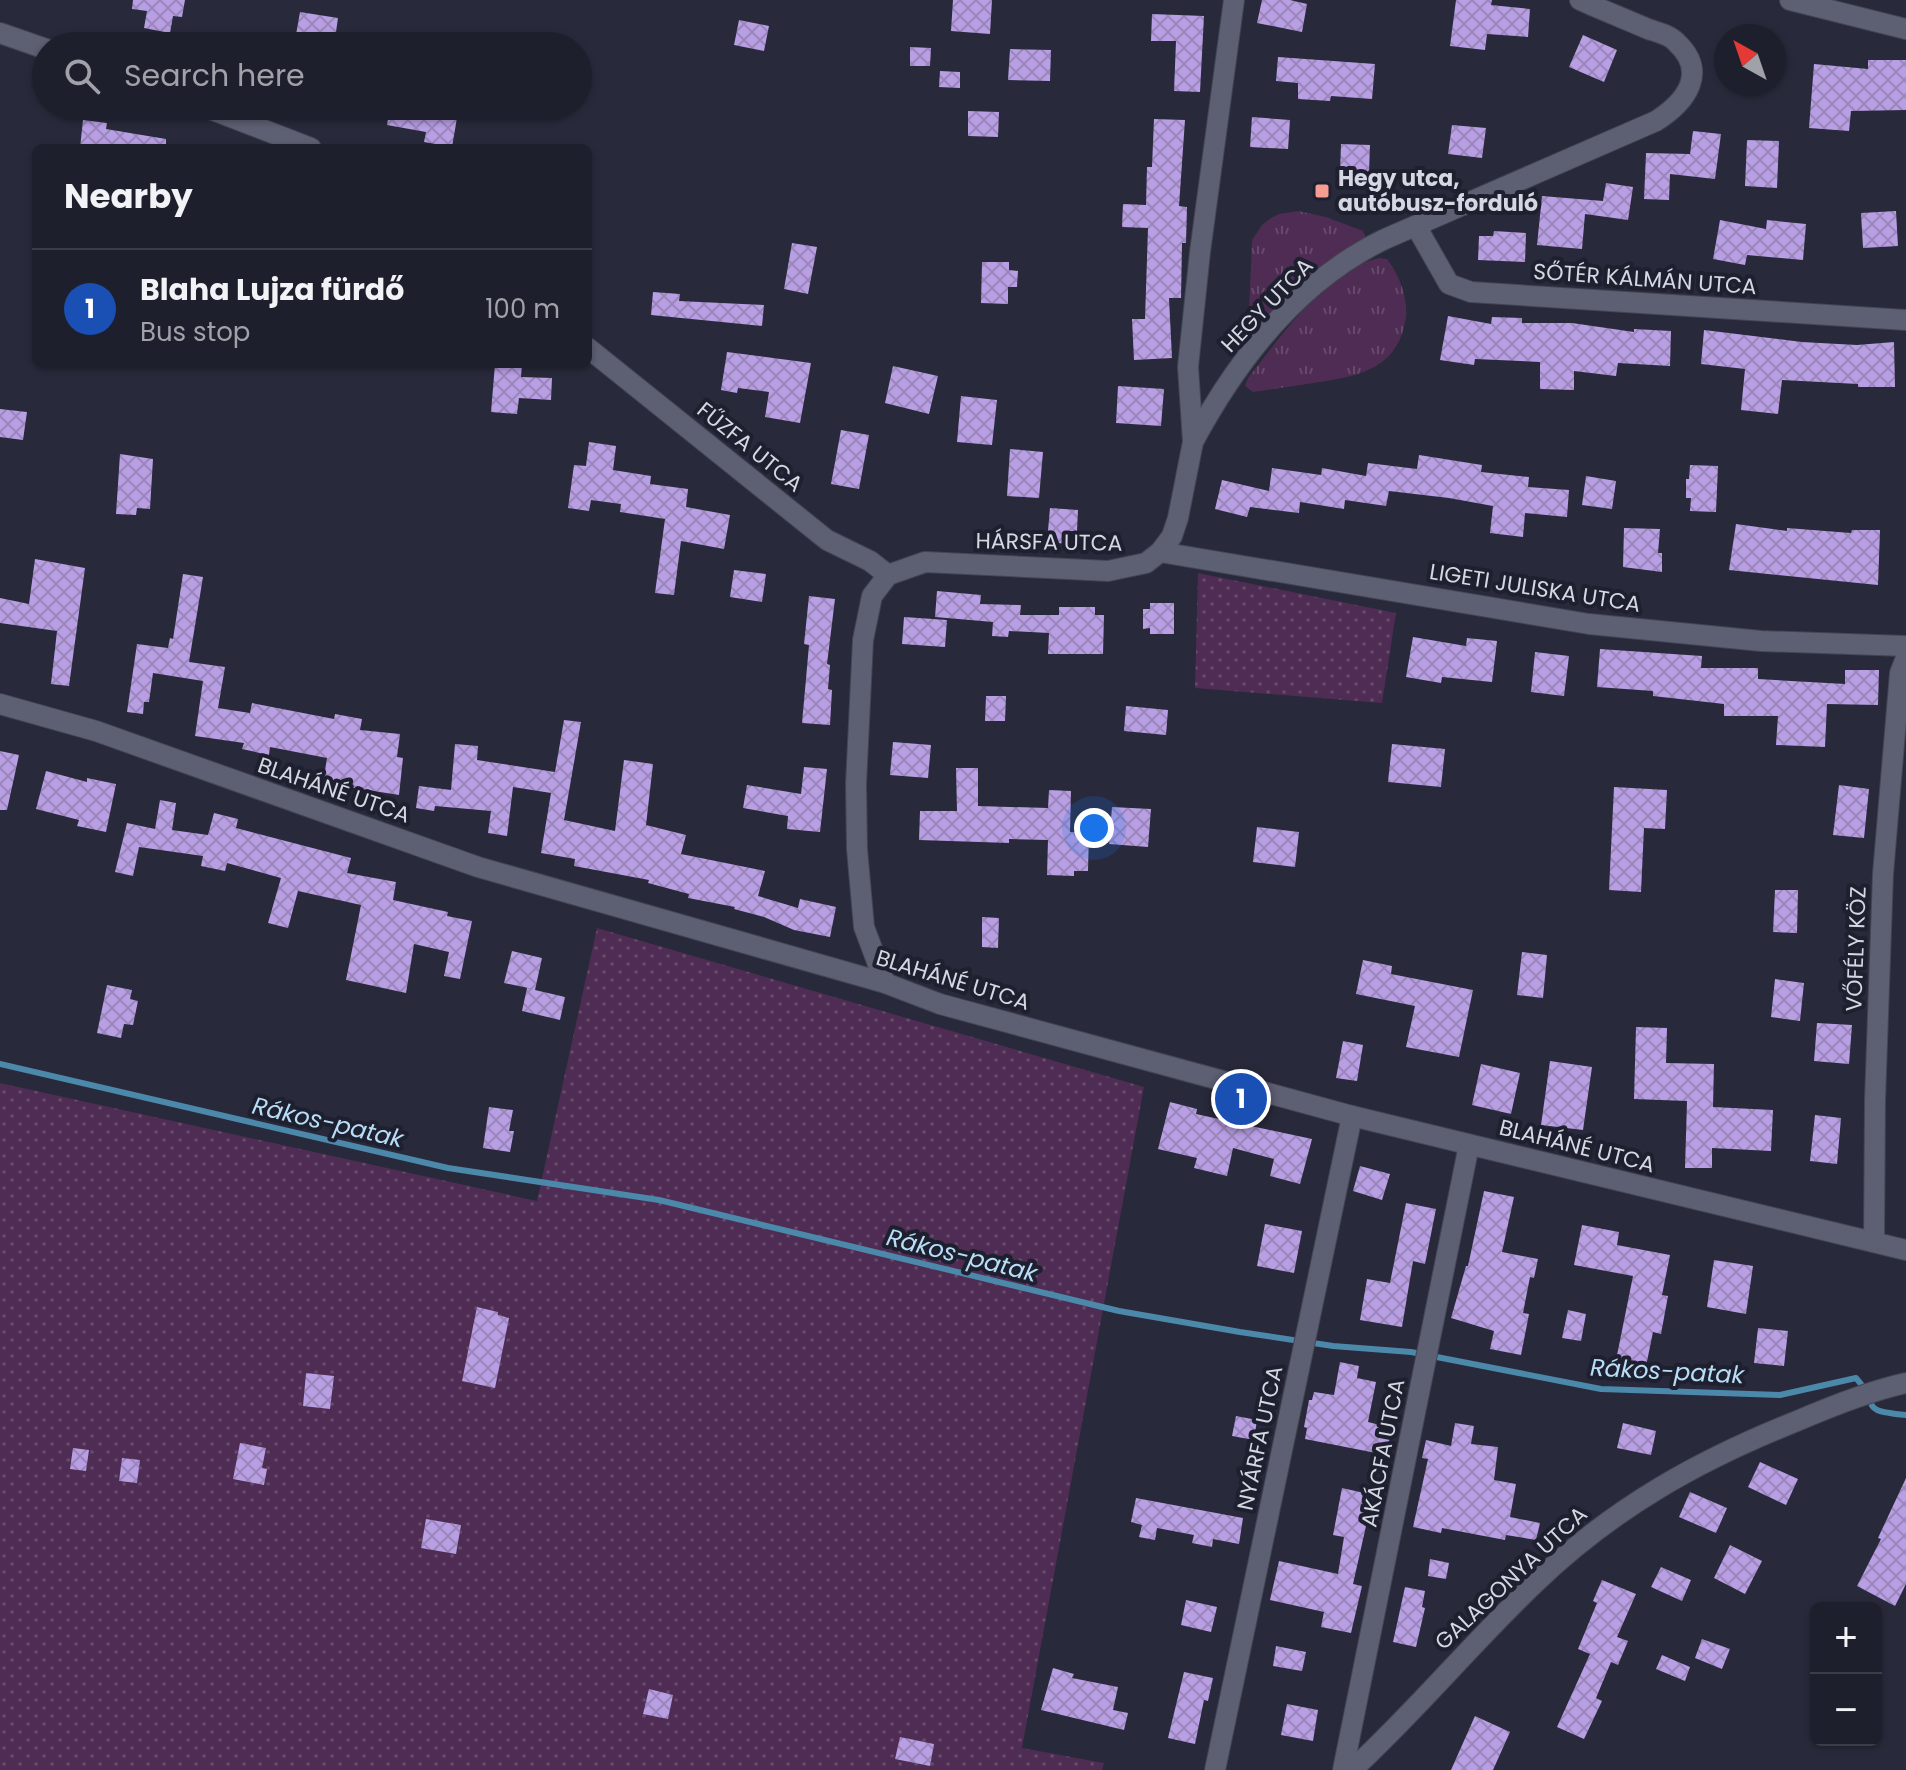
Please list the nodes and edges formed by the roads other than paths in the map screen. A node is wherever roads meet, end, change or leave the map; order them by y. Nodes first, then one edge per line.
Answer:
1 (1234, 0) edge
2 (1580, 0) edge
3 (1790, 0) edge
4 (1906, 29) edge
5 (0, 33) edge
6 (32, 44) edge
7 (238, 120) edge
8 (301, 144) edge
9 (1416, 226) junction
10 (1906, 320) edge
11 (592, 351) edge
12 (1193, 442) junction
13 (1160, 552) junction
14 (888, 575) junction
15 (1906, 646) edge
16 (1906, 658) edge
17 (0, 704) edge
18 (885, 983) junction
19 (1352, 1116) junction
20 (1469, 1145) junction
21 (1874, 1242) junction
22 (1906, 1250) edge
23 (1906, 1383) edge
24 (1215, 1770) edge
25 (1343, 1770) edge
26 (1352, 1770) edge

1 - 12 street
2 - 9 street, HEGY UTCA
3 - 4 street
5 - 6 street
7 - 8 street
9 - 10 street, SŐTÉR KÁLMÁN UTCA
9 - 12 street, HEGY UTCA
11 - 14 street, FŰZFA UTCA
12 - 13 street
13 - 14 street, HÁRSFA UTCA
13 - 15 street, LIGETI JULISKA UTCA
14 - 18 street
16 - 21 street, VŐFÉLY KÖZ
17 - 18 street, BLAHÁNÉ UTCA
18 - 19 street, BLAHÁNÉ UTCA
19 - 20 street, BLAHÁNÉ UTCA
19 - 24 street, NYÁRFA UTCA
20 - 21 street, BLAHÁNÉ UTCA
20 - 25 street, AKÁCFA UTCA
21 - 22 street, BLAHÁNÉ UTCA
23 - 26 street, GALAGONYA UTCA

